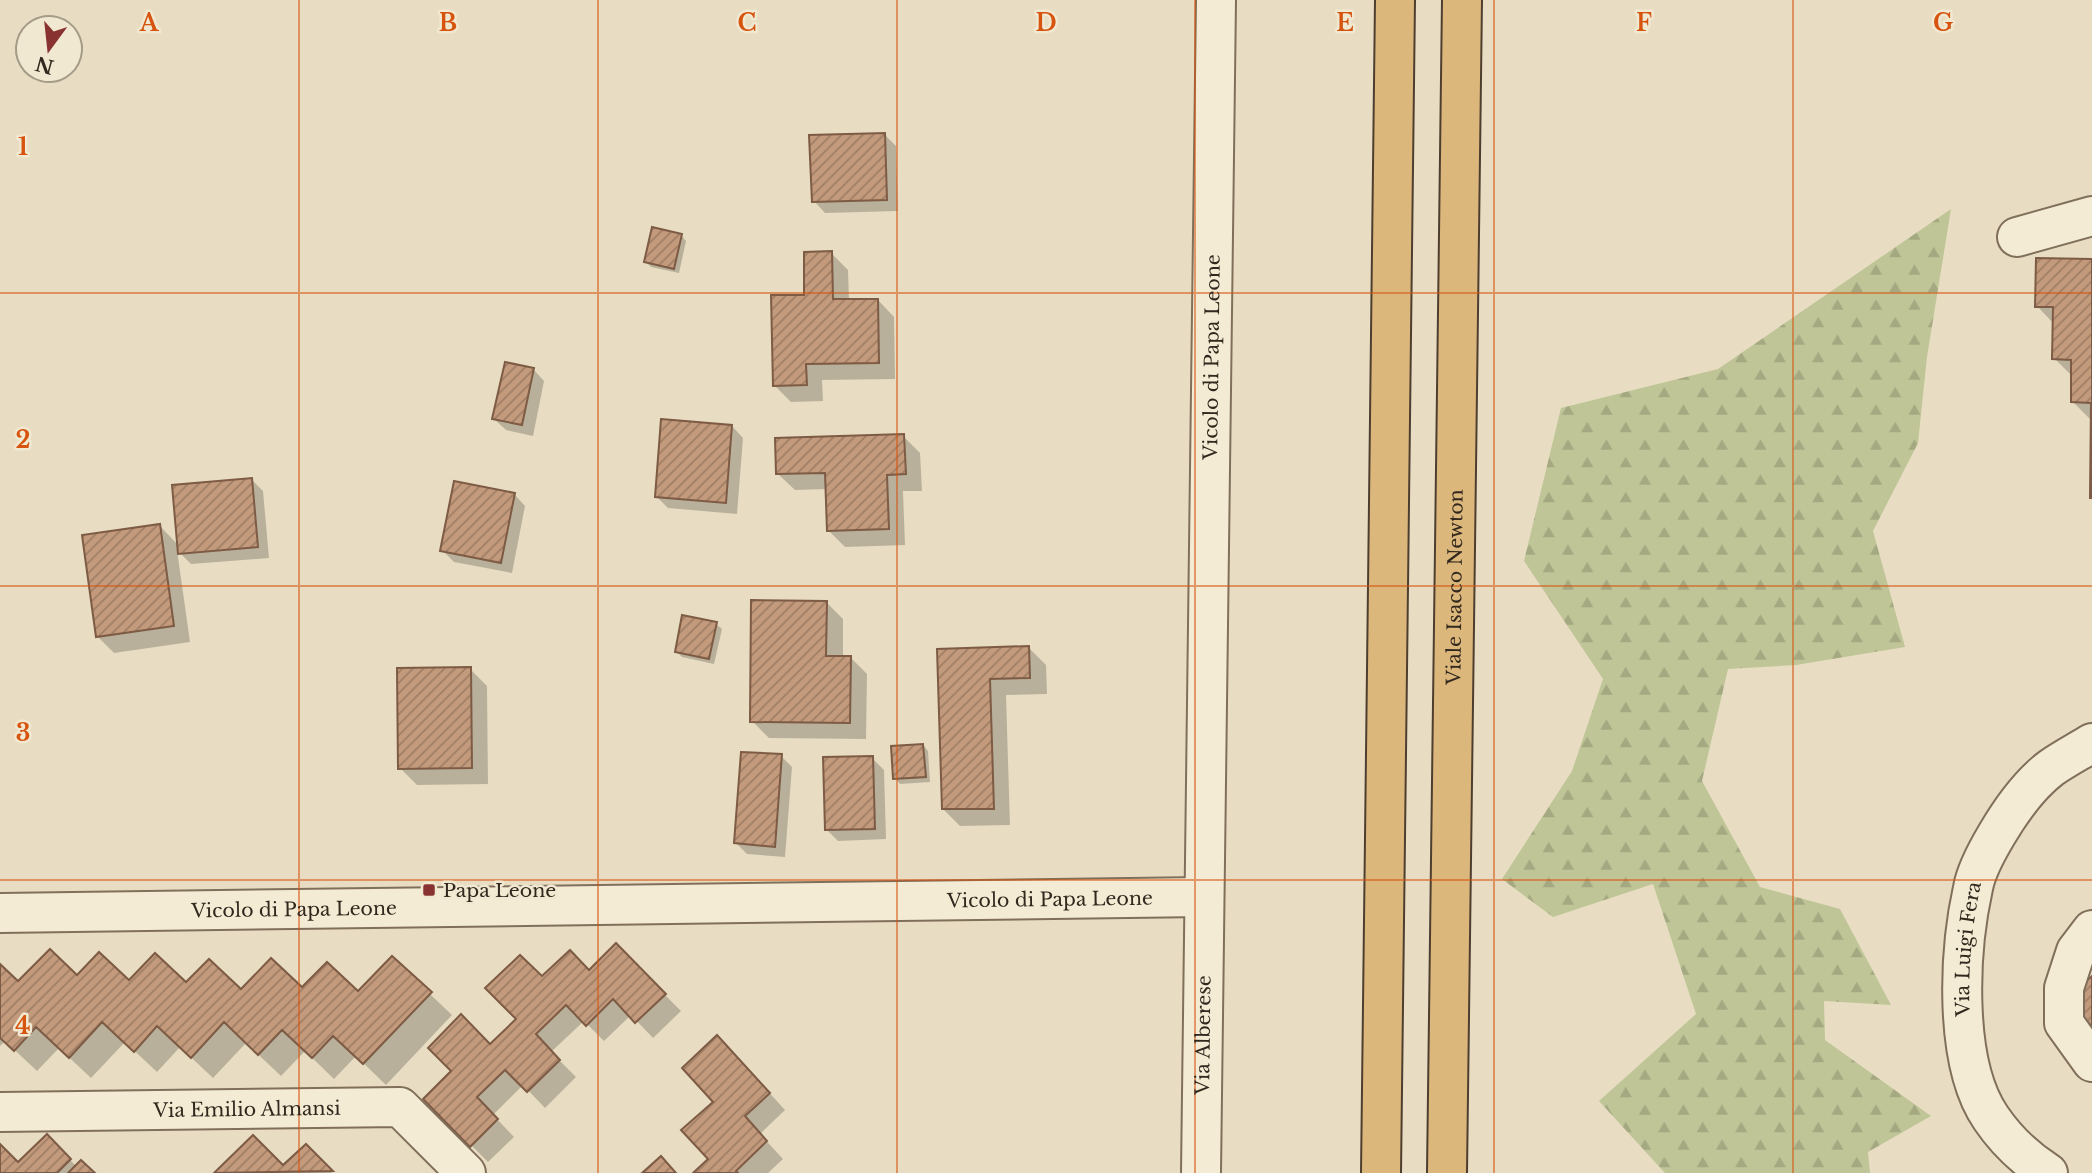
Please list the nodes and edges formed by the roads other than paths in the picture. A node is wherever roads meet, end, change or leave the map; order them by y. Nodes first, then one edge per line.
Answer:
1 (1216, 0) edge
2 (1395, 0) edge
3 (1462, 0) edge
4 (2092, 216) edge
5 (2017, 237) dead end
6 (2092, 743) edge
7 (1203, 898) junction
8 (0, 913) edge
9 (2092, 929) edge
10 (2092, 1062) edge
11 (0, 1112) edge
12 (466, 1173) edge
13 (1201, 1173) edge
14 (1381, 1173) edge
15 (1447, 1173) edge
16 (2048, 1173) edge

1 - 7 street, Vicolo di Papa Leone
2 - 14 highway
3 - 15 highway, Viale Isacco Newton
4 - 5 street
6 - 16 street, Via Luigi Fera
7 - 8 street, Vicolo di Papa Leone
7 - 13 street, Via Alberese
9 - 10 street
11 - 12 street, Via Emilio Almansi

